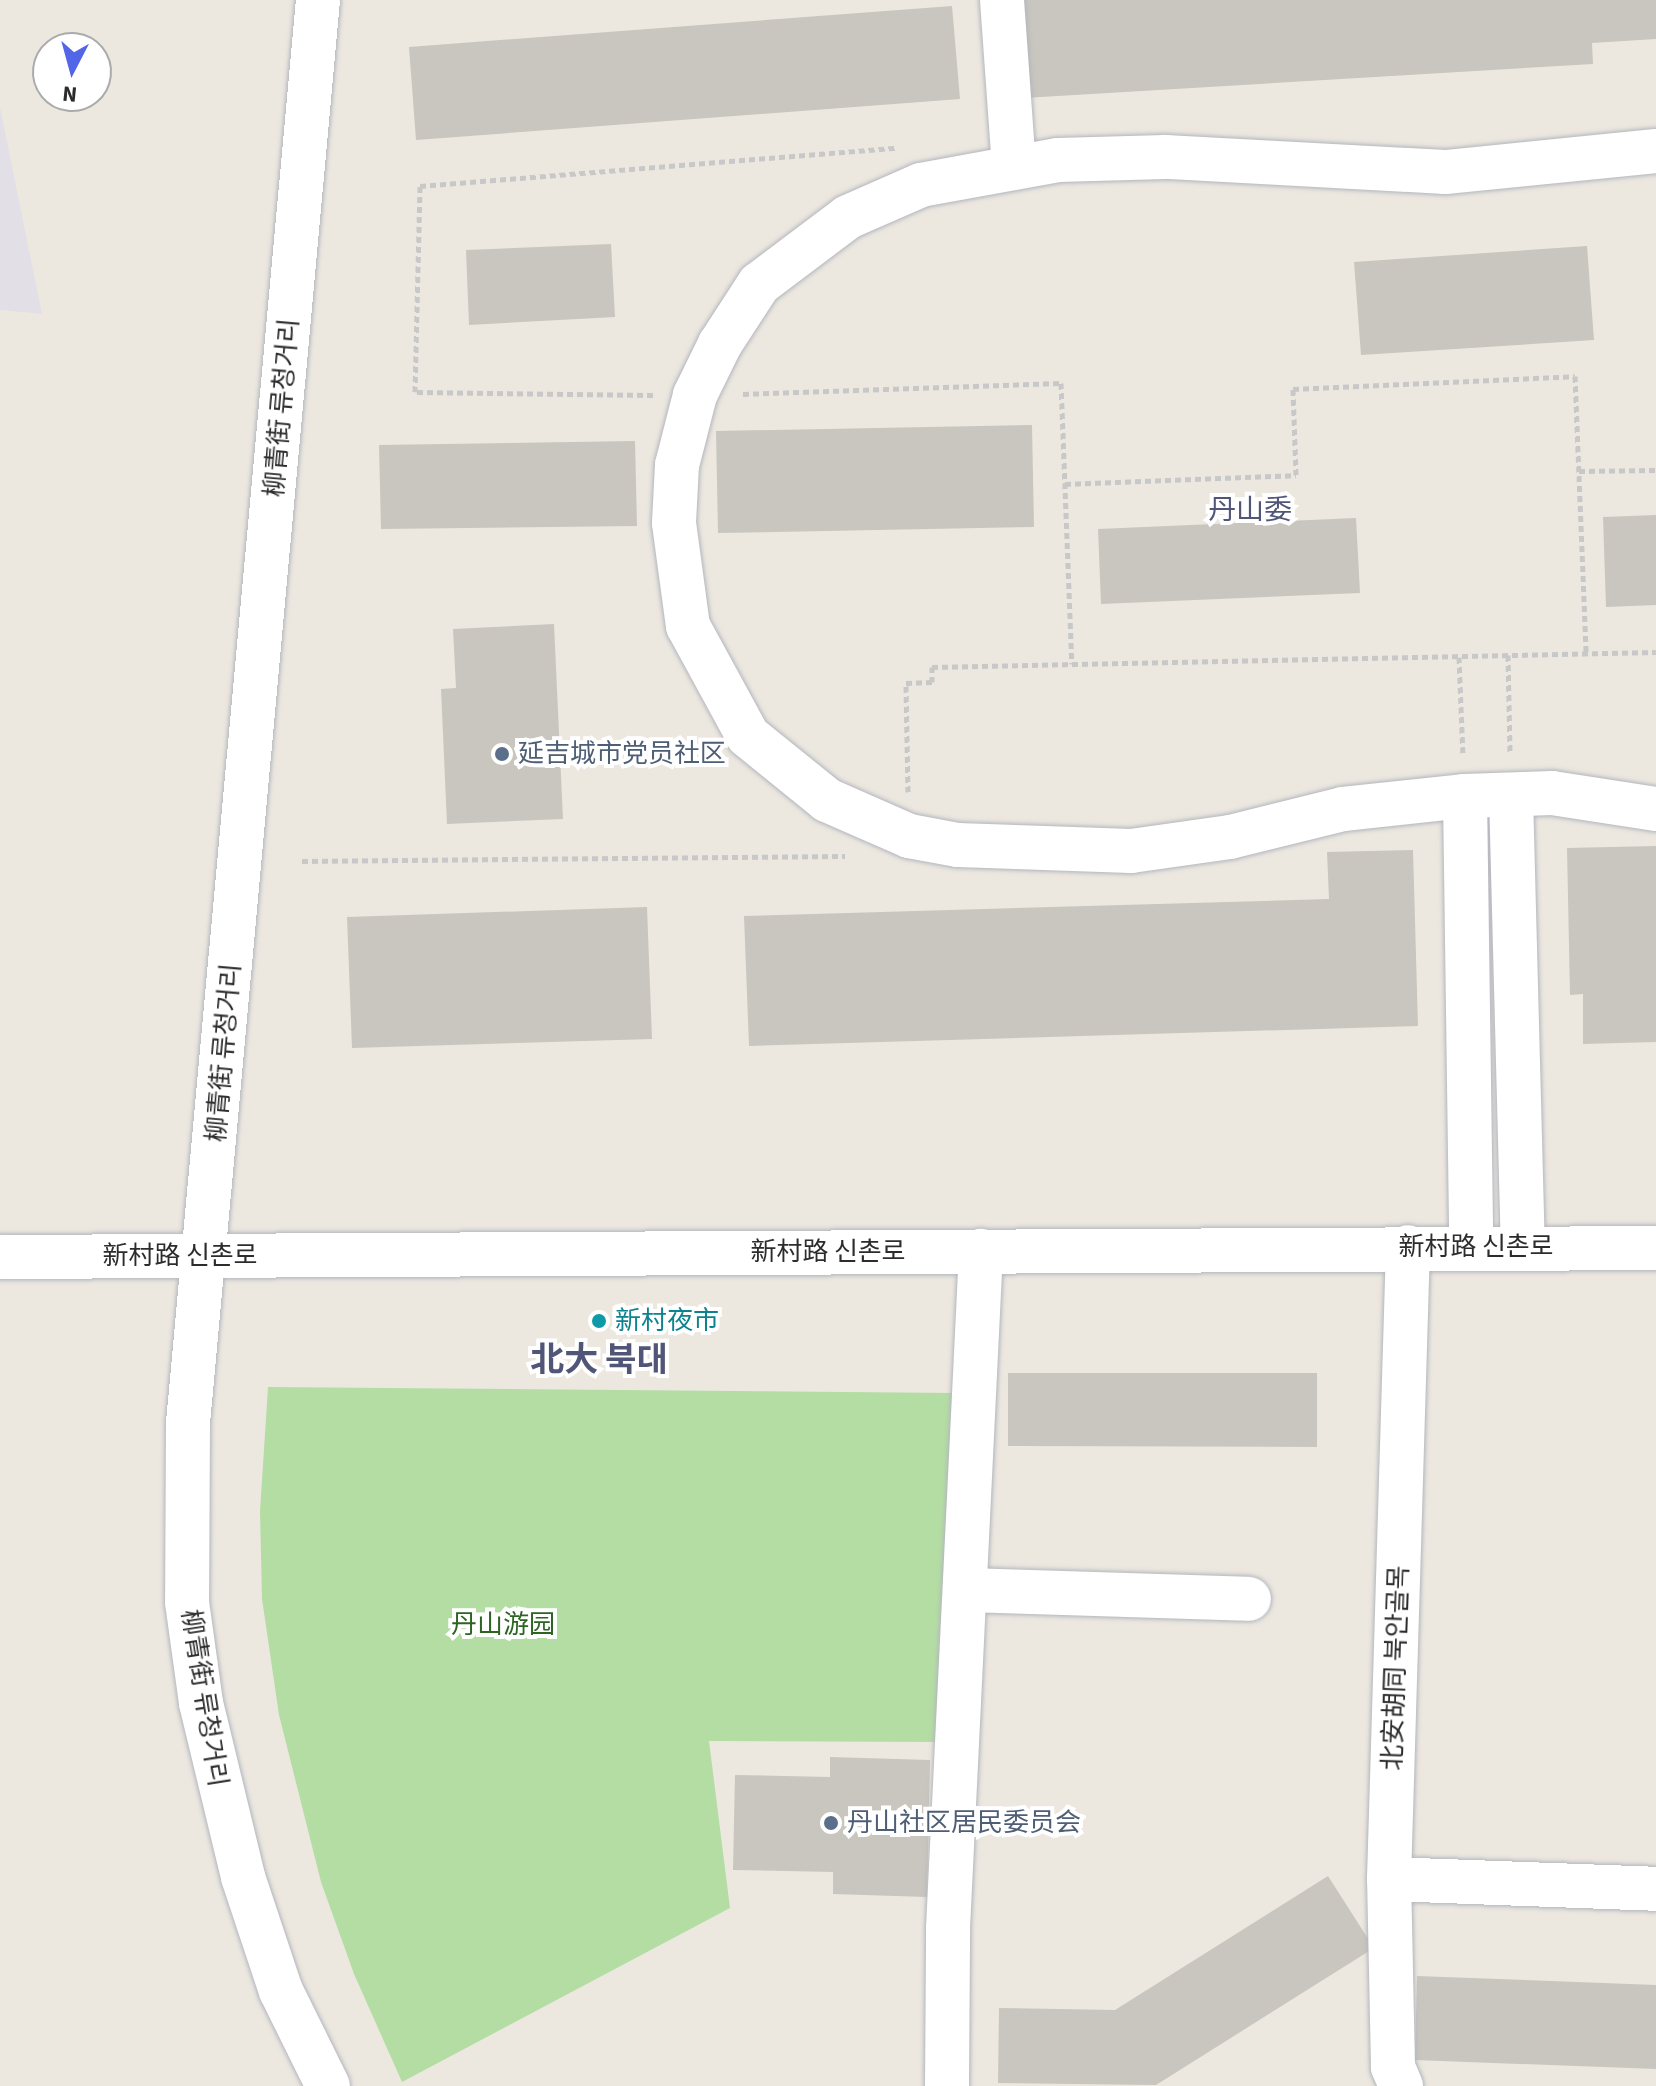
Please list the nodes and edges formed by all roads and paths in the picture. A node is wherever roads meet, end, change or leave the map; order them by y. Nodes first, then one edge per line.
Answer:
1 (318, 0) edge
2 (1002, 0) edge
3 (1656, 151) edge
4 (1014, 166) junction
5 (1656, 470) edge
6 (1579, 471) junction
7 (1065, 484) dead end
8 (1656, 652) edge
9 (1586, 653) junction
10 (1508, 655) junction
11 (1459, 656) junction
12 (1511, 795) junction
13 (1465, 796) junction
14 (1656, 809) edge
15 (909, 836) junction
16 (849, 855) dead end
17 (302, 861) dead end
18 (1523, 1246) junction
19 (1408, 1247) junction
20 (1471, 1247) junction
21 (1656, 1248) edge
22 (981, 1251) junction
23 (206, 1256) junction
24 (0, 1257) edge
25 (965, 1590) junction
26 (1249, 1599) dead end
27 (1389, 1879) junction
28 (1656, 1889) edge
29 (328, 2086) edge
30 (947, 2086) edge
31 (1401, 2086) edge

1 - 23 street, 柳青街 류청거리
2 - 4 street
3 - 4 street
4 - 15 street
5 - 6 path
6 - 7 path
6 - 9 path
8 - 9 path
9 - 10 path
10 - 11 path
10 - 12 path
11 - 13 path
11 - 15 path
12 - 13 street
12 - 14 street
12 - 18 street
13 - 15 street
13 - 20 street
16 - 17 path
18 - 20 street, 新村路 신촌로
18 - 21 street, 新村路 신촌로
19 - 20 street, 新村路 신촌로
19 - 22 street, 新村路 신촌로
19 - 27 street, 北安胡同 북안골목
22 - 23 street, 新村路 신촌로
22 - 25 street
23 - 24 street, 新村路 신촌로
23 - 29 street, 柳青街 류청거리
25 - 26 street
25 - 30 street
27 - 28 street
27 - 31 street, 北安胡同 북안골목

